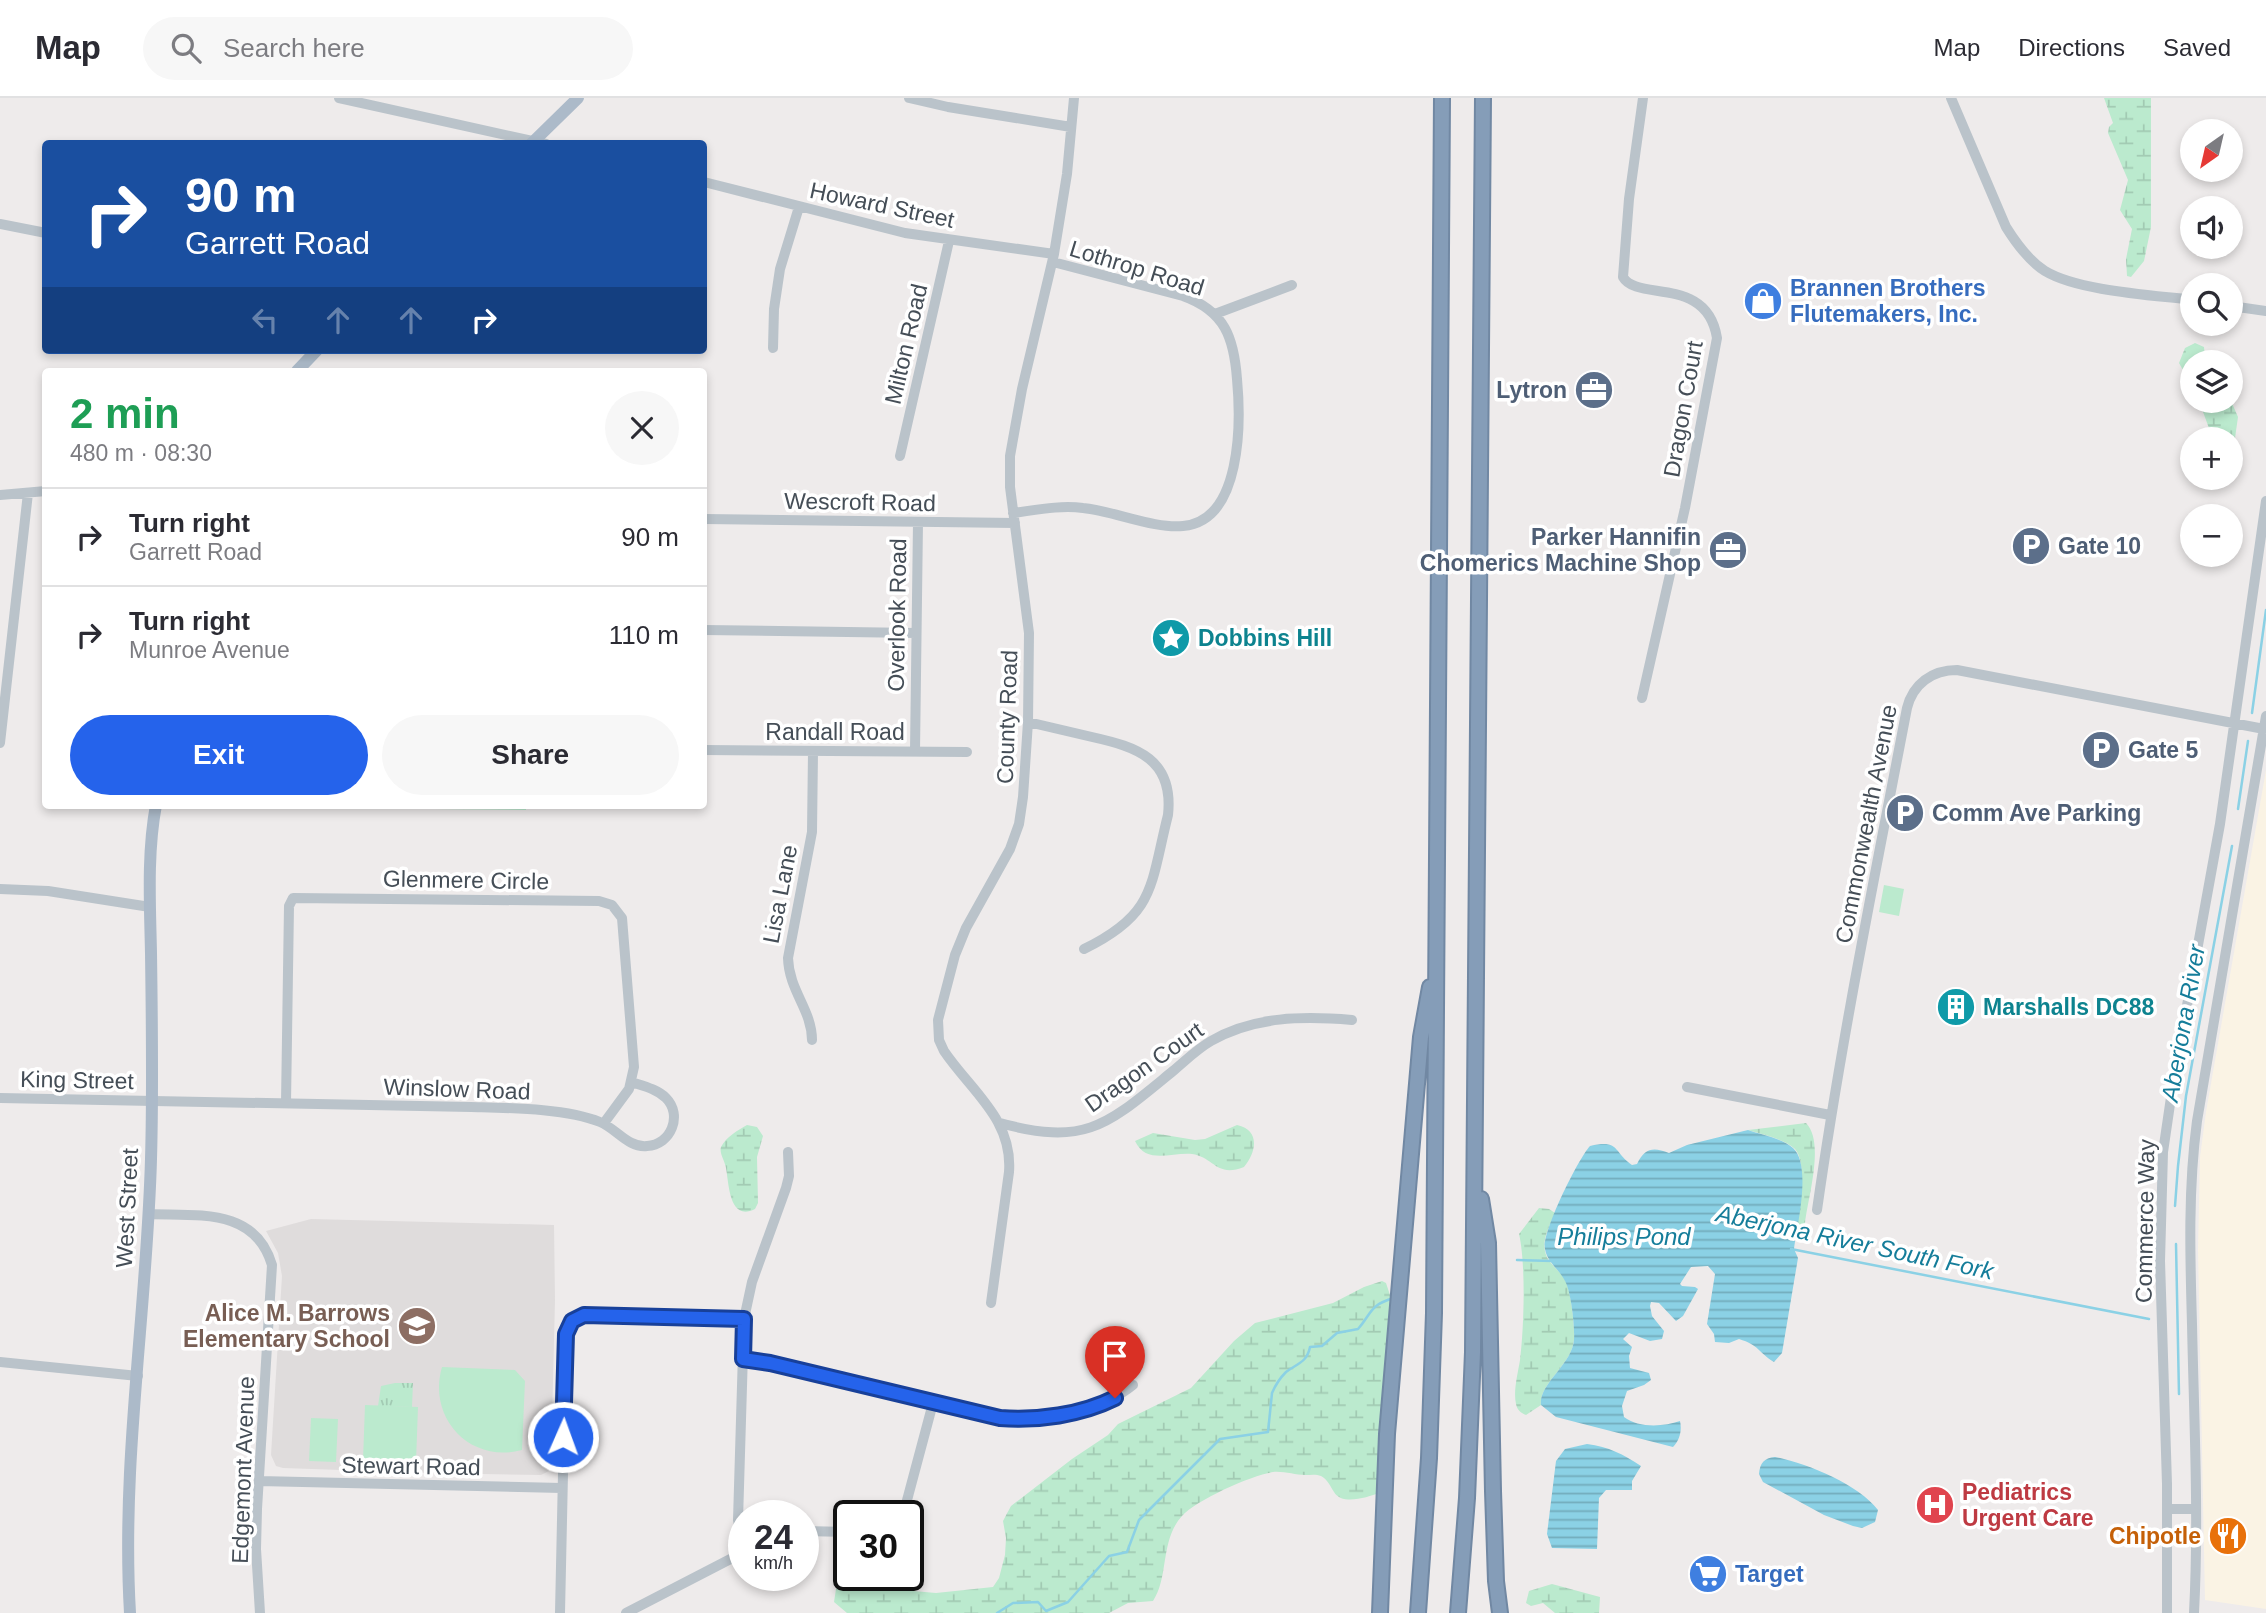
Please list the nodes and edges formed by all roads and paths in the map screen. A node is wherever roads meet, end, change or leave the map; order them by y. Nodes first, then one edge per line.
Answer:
1 (339, 98) edge
2 (578, 98) edge
3 (909, 98) edge
4 (971, 98) edge
5 (1074, 98) edge
6 (1443, 98) edge
7 (1483, 98) edge
8 (1643, 98) edge
9 (1951, 98) edge
10 (969, 110) junction
11 (1071, 127) junction
12 (524, 140) edge
13 (540, 140) edge
14 (707, 183) edge
15 (799, 207) junction
16 (0, 224) edge
17 (42, 232) edge
18 (949, 241) junction
19 (1054, 258) junction
20 (1292, 285) dead end
21 (2180, 298) edge
22 (2243, 308) edge
23 (2266, 311) edge
24 (1215, 314) junction
25 (773, 348) dead end
26 (313, 354) edge
27 (300, 368) edge
28 (900, 456) dead end
29 (42, 491) edge
30 (28, 493) junction
31 (0, 495) edge
32 (2266, 501) edge
33 (1014, 518) junction
34 (707, 519) edge
35 (918, 522) junction
36 (707, 630) edge
37 (916, 633) junction
38 (1642, 698) dead end
39 (2266, 716) edge
40 (1028, 722) junction
41 (2234, 724) junction
42 (2264, 729) edge
43 (0, 743) edge
44 (707, 750) edge
45 (915, 751) junction
46 (813, 752) junction
47 (967, 752) dead end
48 (155, 809) edge
49 (0, 889) edge
50 (150, 907) junction
51 (1436, 948) junction
52 (1084, 949) dead end
53 (1352, 1020) dead end
54 (812, 1040) dead end
55 (631, 1082) junction
56 (1687, 1087) dead end
57 (0, 1098) edge
58 (153, 1100) junction
59 (286, 1103) junction
60 (1830, 1115) junction
61 (1000, 1123) junction
62 (604, 1124) junction
63 (788, 1152) dead end
64 (1474, 1160) junction
65 (1817, 1210) dead end
66 (149, 1214) junction
67 (992, 1303) dead end
68 (744, 1319) junction
69 (743, 1359) junction
70 (0, 1362) edge
71 (138, 1376) junction
72 (1133, 1385) dead end
73 (933, 1403) junction
74 (259, 1481) junction
75 (562, 1488) junction
76 (739, 1500) edge
77 (907, 1500) edge
78 (2167, 1509) junction
79 (2195, 1509) junction
80 (728, 1560) edge
81 (130, 1613) edge
82 (260, 1613) edge
83 (560, 1613) edge
84 (626, 1613) edge
85 (1380, 1613) edge
86 (1418, 1613) edge
87 (1458, 1613) edge
88 (1500, 1613) edge
89 (2167, 1613) edge
90 (2194, 1613) edge

1 - 12 street
2 - 13 main road
3 - 10 street
4 - 10 street
5 - 11 street, County Road
6 - 51 highway
7 - 64 highway
8 - 38 street, Dragon Court
9 - 21 street
10 - 11 street
11 - 19 street, County Road
14 - 15 street, Howard Street
15 - 18 street, Howard Street
15 - 25 street
16 - 17 street
18 - 19 street, Howard Street
18 - 28 street, Milton Road
19 - 24 street, Lothrop Road
19 - 33 street, County Road
20 - 24 street
22 - 23 street
24 - 33 street, Lothrop Road
26 - 27 main road
29 - 30 street
30 - 31 street
30 - 43 street
32 - 41 street, Commerce Way
33 - 35 street, Wescroft Road
33 - 40 street, County Road
34 - 35 street, Wescroft Road
35 - 37 street, Overlook Road
36 - 37 street
37 - 45 street, Overlook Road
39 - 42 street, Commerce Way
40 - 52 street
40 - 61 street, County Road
41 - 42 street, Commonwealth Avenue
41 - 60 street, Commonwealth Avenue
41 - 78 street, Commerce Way
42 - 79 street, Commerce Way
44 - 46 street, Randall Road
45 - 46 street, Randall Road
45 - 47 street, Randall Road
46 - 54 street, Lisa Lane
48 - 50 main road, West Street
49 - 50 street
50 - 58 main road, West Street
51 - 85 highway
51 - 86 highway
53 - 61 street, Dragon Court
55 - 59 street, Glenmere Circle
55 - 62 street, Glenmere Circle
55 - 62 street, Winslow Road
56 - 60 street
57 - 58 street, King Street
58 - 59 street, Winslow Road
58 - 66 main road, West Street
59 - 62 street, Winslow Road
60 - 65 street, Commonwealth Avenue
61 - 67 street, County Road
63 - 68 street
64 - 87 highway
64 - 88 highway
66 - 71 main road, West Street
66 - 74 street, Edgemont Avenue
68 - 69 street
68 - 75 street
69 - 73 street
69 - 76 street
70 - 71 street
71 - 81 main road, West Street
72 - 73 street
73 - 77 street
74 - 75 street, Stewart Road
74 - 82 street, Edgemont Avenue
75 - 83 street
78 - 79 street
78 - 89 street, Commerce Way
79 - 90 street, Commerce Way
80 - 84 street

